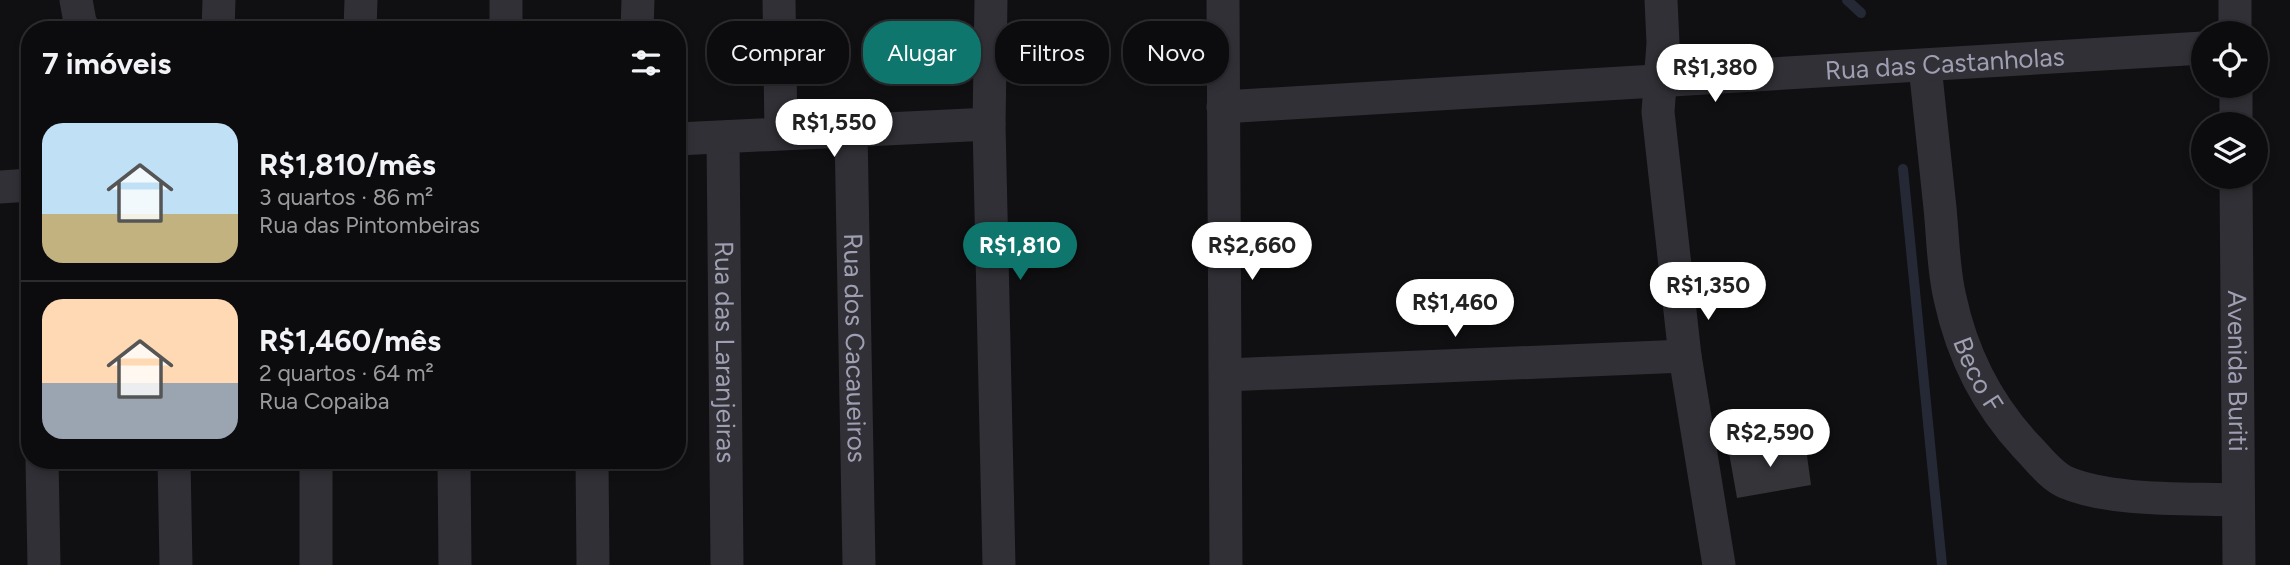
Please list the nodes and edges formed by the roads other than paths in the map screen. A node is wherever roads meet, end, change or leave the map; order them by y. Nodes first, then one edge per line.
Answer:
1 (76, 0) edge
2 (219, 0) edge
3 (362, 0) edge
4 (506, 0) edge
5 (638, 0) edge
6 (779, 0) edge
7 (991, 0) edge
8 (1223, 0) edge
9 (1661, 0) edge
10 (2235, 0) edge
11 (80, 21) edge
12 (218, 21) edge
13 (361, 21) edge
14 (506, 21) edge
15 (637, 21) edge
16 (2235, 21) edge
17 (2191, 49) edge
18 (1925, 66) junction
19 (1659, 80) junction
20 (1223, 107) junction
21 (989, 124) junction
22 (851, 131) junction
23 (781, 133) junction
24 (723, 138) junction
25 (686, 139) edge
26 (21, 186) edge
27 (0, 187) edge
28 (2236, 189) edge
29 (1685, 356) junction
30 (1226, 375) junction
31 (42, 469) edge
32 (174, 469) edge
33 (316, 469) edge
34 (454, 469) edge
35 (592, 469) edge
36 (2238, 500) junction
37 (44, 565) edge
38 (176, 565) edge
39 (317, 565) edge
40 (455, 565) edge
41 (593, 565) edge
42 (727, 565) edge
43 (859, 565) edge
44 (999, 565) edge
45 (1226, 565) edge
46 (1719, 565) edge
47 (2239, 565) edge

1 - 11 street
2 - 12 street
3 - 13 street
4 - 14 street
5 - 15 street
6 - 23 street
7 - 21 street
8 - 20 street
9 - 19 street
10 - 16 street
17 - 18 street, Rua das Castanholas
18 - 19 street, Rua das Castanholas
18 - 36 street, Beco F
19 - 20 street, Rua das Castanholas
19 - 29 street
20 - 30 street
21 - 22 street
21 - 44 street
22 - 23 street
22 - 43 street, Rua dos Cacaueiros
23 - 24 street
24 - 25 street
24 - 42 street, Rua das Laranjeiras
26 - 27 street
28 - 36 street, Avenida Buriti
29 - 30 street
29 - 46 street
30 - 45 street
31 - 37 street
32 - 38 street
33 - 39 street
34 - 40 street
35 - 41 street
36 - 47 street, Avenida Buriti

